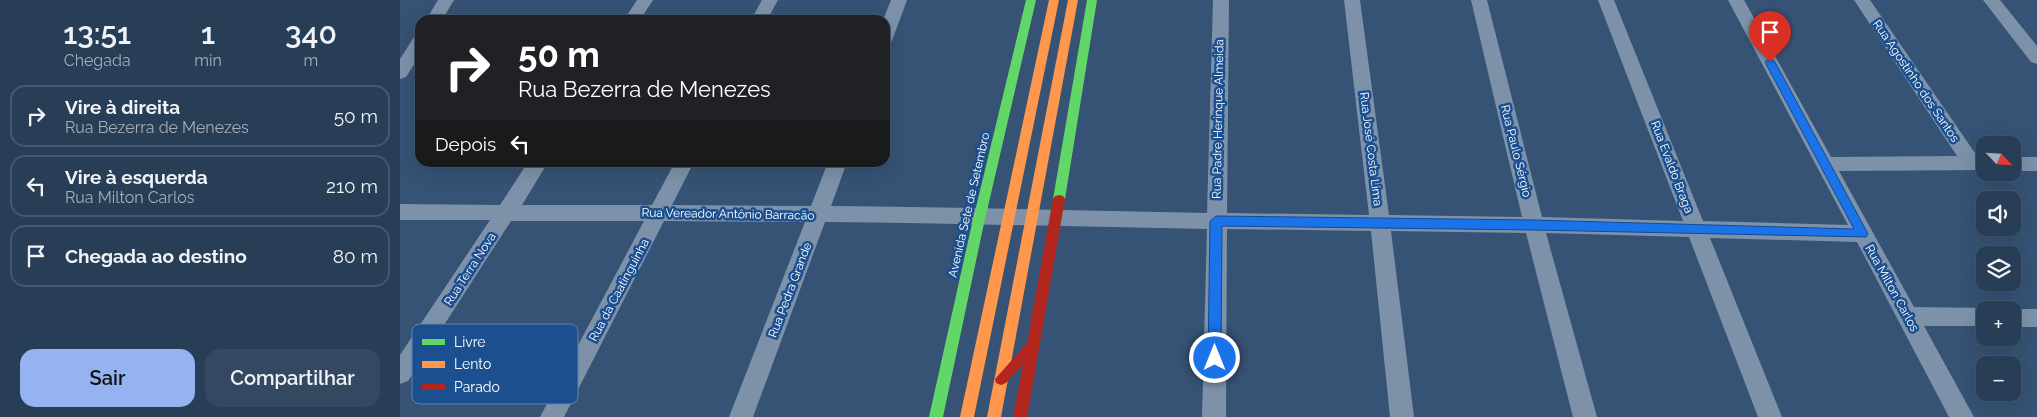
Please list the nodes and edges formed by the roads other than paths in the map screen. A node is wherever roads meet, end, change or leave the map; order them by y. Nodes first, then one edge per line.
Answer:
1 (446, 0) edge
2 (645, 0) edge
3 (770, 0) edge
4 (899, 0) edge
5 (1031, 0) edge
6 (1054, 0) edge
7 (1073, 0) edge
8 (1092, 0) edge
9 (1221, 0) edge
10 (1352, 0) edge
11 (1479, 0) edge
12 (1606, 0) edge
13 (1736, 0) edge
14 (1862, 0) edge
15 (1991, 0) edge
16 (437, 15) edge
17 (635, 15) edge
18 (762, 15) edge
19 (890, 24) edge
20 (415, 50) edge
21 (2037, 58) edge
22 (400, 73) edge
23 (1976, 159) edge
24 (1976, 162) edge
25 (1825, 164) junction
26 (2021, 164) edge
27 (2037, 164) edge
28 (536, 167) edge
29 (683, 167) edge
30 (836, 167) edge
31 (400, 212) edge
32 (507, 212) junction
33 (660, 212) junction
34 (819, 215) junction
35 (980, 216) junction
36 (1008, 217) junction
37 (1032, 218) junction
38 (1056, 219) junction
39 (1216, 221) junction
40 (1380, 224) junction
41 (1534, 225) junction
42 (1696, 229) junction
43 (1862, 234) junction
44 (1907, 316) junction
45 (1976, 317) edge
46 (2021, 318) edge
47 (2037, 318) edge
48 (433, 324) edge
49 (1034, 344) junction
50 (412, 356) edge
51 (578, 368) edge
52 (400, 374) edge
53 (1001, 379) junction
54 (559, 404) edge
55 (552, 417) edge
56 (740, 417) edge
57 (936, 417) edge
58 (967, 417) edge
59 (994, 417) edge
60 (1020, 417) edge
61 (1214, 417) edge
62 (1402, 417) edge
63 (1585, 417) edge
64 (1770, 417) edge
65 (1962, 417) edge

1 - 16 street
2 - 17 street
3 - 18 street
4 - 19 street
5 - 35 main road, Avenida Sete de Setembro
6 - 36 main road
7 - 37 main road
8 - 38 main road
9 - 39 street, Rua Padre Herinque Almeida
10 - 40 street, Rua José Costa Lima
11 - 41 street, Rua Paulo Sérgio
12 - 42 street, Rua Evaldo Braga
13 - 25 street, Rua Milton Carlos
14 - 23 street, Rua Agostinho dos Santos
15 - 21 street
20 - 22 street
24 - 25 street
25 - 43 street, Rua Milton Carlos
26 - 27 street
28 - 32 street, Rua Terra Nova
29 - 33 street, Rua da Caatinguinha
30 - 34 street, Rua Pedra Grande
31 - 32 street, Rua Vereador Antônio Barracão
32 - 33 street, Rua Vereador Antônio Barracão
32 - 48 street, Rua Terra Nova
33 - 34 street, Rua Vereador Antônio Barracão
33 - 51 street, Rua da Caatinguinha
34 - 35 street, Rua Vereador Antônio Barracão
34 - 56 street, Rua Pedra Grande
35 - 36 street, Rua Vereador Antônio Barracão
35 - 57 main road, Avenida Sete de Setembro
36 - 37 street, Rua Vereador Antônio Barracão
36 - 58 main road
37 - 38 street, Rua Vereador Antônio Barracão
37 - 53 main road
38 - 39 street, Rua Vereador Antônio Barracão
38 - 49 main road
39 - 40 street, Rua Vereador Antônio Barracão
39 - 61 street, Rua Padre Herinque Almeida
40 - 41 street, Rua Vereador Antônio Barracão
40 - 62 street, Rua José Costa Lima
41 - 42 street, Rua Vereador Antônio Barracão
41 - 63 street, Rua Paulo Sérgio
42 - 43 street, Rua Vereador Antônio Barracão
42 - 64 street, Rua Evaldo Braga
43 - 44 street, Rua Milton Carlos
44 - 45 street
44 - 65 street, Rua Milton Carlos
46 - 47 street
49 - 53 main road
49 - 60 main road
50 - 52 street, Rua Terra Nova
53 - 59 main road
54 - 55 street, Rua da Caatinguinha

